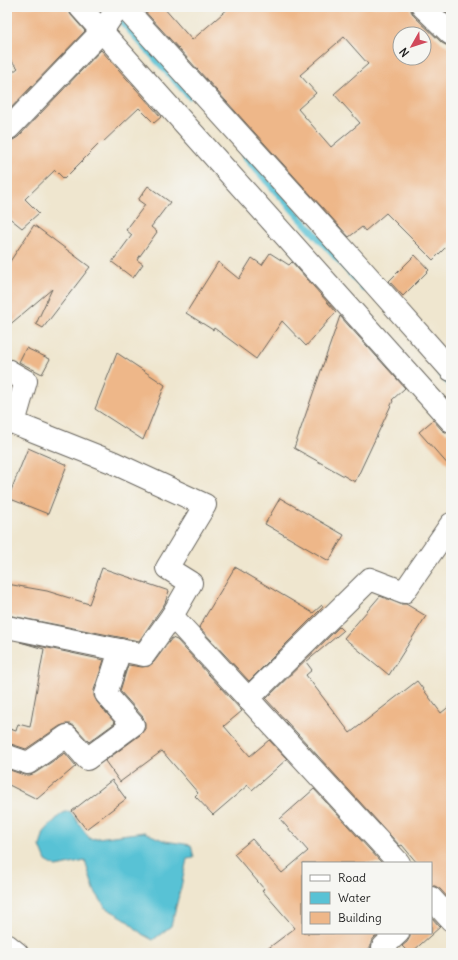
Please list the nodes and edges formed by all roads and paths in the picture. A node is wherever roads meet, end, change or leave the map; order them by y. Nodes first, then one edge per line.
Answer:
1 (80, 7) edge
2 (118, 7) edge
3 (124, 7) edge
4 (423, 7) edge
5 (102, 31) junction
6 (451, 34) edge
7 (7, 129) edge
8 (7, 370) edge
9 (451, 370) edge
10 (451, 421) edge
11 (451, 524) edge
12 (172, 616) junction
13 (7, 627) edge
14 (120, 650) junction
15 (248, 699) junction
16 (7, 756) edge
17 (397, 862) edge
18 (432, 901) edge
19 (451, 920) edge
20 (397, 934) edge
21 (7, 945) edge
22 (17, 953) edge
23 (388, 953) edge

1 - 5 street
2 - 5 street
3 - 9 street
4 - 6 street
5 - 7 street
5 - 10 street
8 - 12 street
11 - 15 street
12 - 14 street
12 - 15 street
13 - 14 street
14 - 16 street
15 - 17 street
18 - 19 street
20 - 23 street
21 - 22 street

